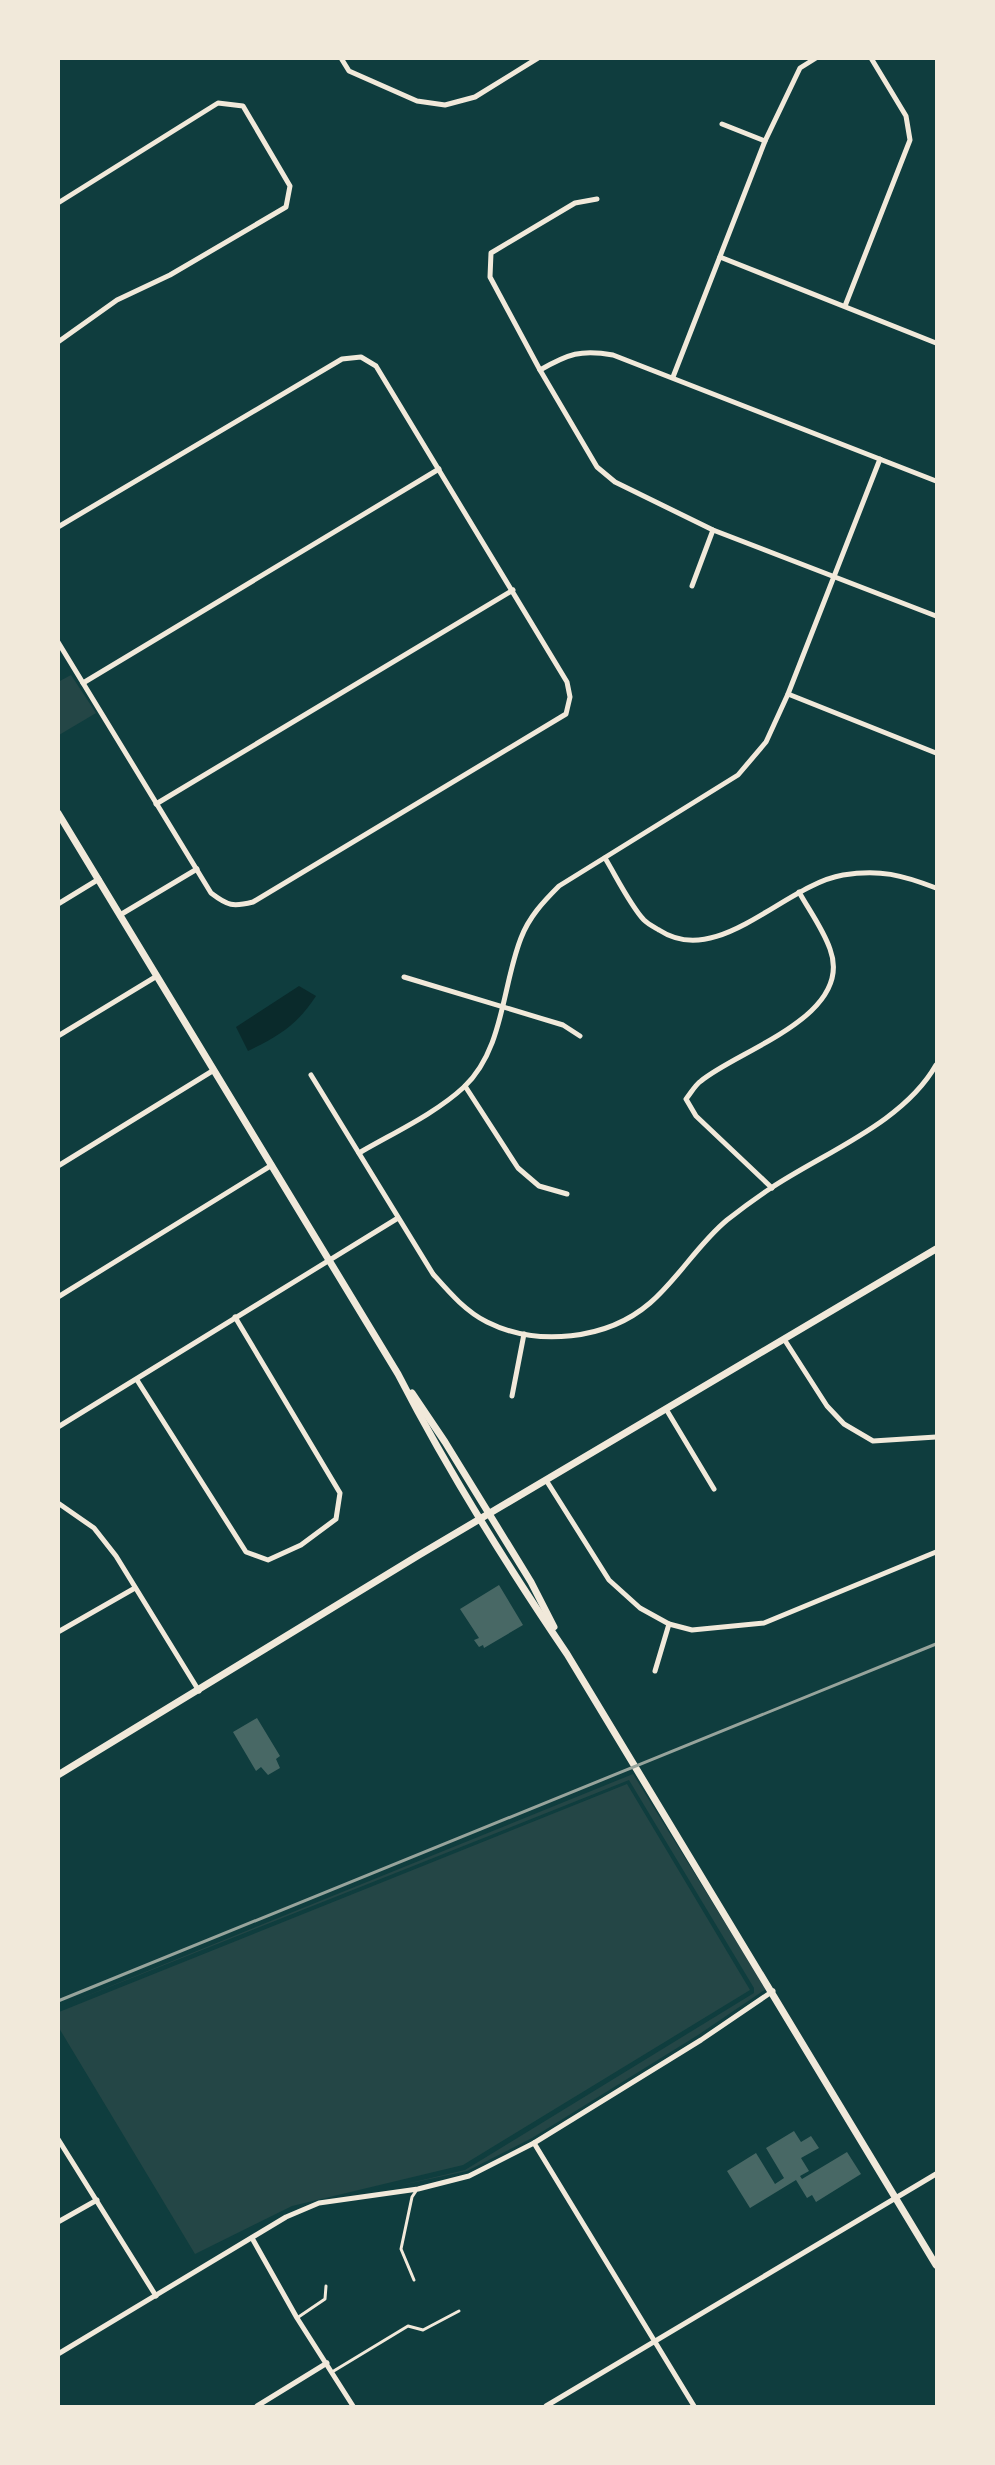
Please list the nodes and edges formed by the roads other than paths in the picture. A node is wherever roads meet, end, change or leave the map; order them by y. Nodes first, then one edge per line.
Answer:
1 (341, 58) edge
2 (538, 58) edge
3 (816, 58) edge
4 (871, 58) edge
5 (722, 124) dead end
6 (765, 141) junction
7 (597, 199) dead end
8 (58, 203) edge
9 (720, 257) junction
10 (845, 306) junction
11 (58, 342) edge
12 (936, 343) edge
13 (540, 370) junction
14 (673, 377) junction
15 (880, 459) junction
16 (439, 469) junction
17 (936, 481) edge
18 (58, 527) edge
19 (713, 530) junction
20 (833, 577) junction
21 (692, 586) dead end
22 (513, 590) junction
23 (936, 616) edge
24 (58, 642) edge
25 (83, 683) junction
26 (788, 694) junction
27 (936, 753) edge
28 (156, 804) junction
29 (58, 813) edge
30 (605, 858) junction
31 (197, 869) junction
32 (99, 879) junction
33 (936, 888) edge
34 (799, 892) junction
35 (58, 904) edge
36 (120, 915) junction
37 (157, 976) junction
38 (404, 977) dead end
39 (502, 1007) junction
40 (58, 1036) edge
41 (580, 1036) dead end
42 (936, 1065) edge
43 (214, 1070) junction
44 (311, 1075) dead end
45 (465, 1086) junction
46 (359, 1153) junction
47 (272, 1165) junction
48 (58, 1166) edge
49 (772, 1188) junction
50 (567, 1194) dead end
51 (398, 1218) junction
52 (936, 1249) edge
53 (329, 1260) junction
54 (58, 1297) edge
55 (235, 1317) junction
56 (524, 1334) junction
57 (784, 1339) junction
58 (398, 1374) junction
59 (137, 1380) junction
60 (512, 1396) dead end
61 (666, 1409) junction
62 (58, 1426) edge
63 (936, 1437) edge
64 (546, 1480) junction
65 (714, 1489) dead end
66 (58, 1503) edge
67 (489, 1513) junction
68 (480, 1518) junction
69 (936, 1552) edge
70 (135, 1588) junction
71 (669, 1624) junction
72 (58, 1632) edge
73 (567, 1654) junction
74 (655, 1671) dead end
75 (199, 1691) junction
76 (58, 1775) edge
77 (772, 1991) junction
78 (58, 2139) edge
79 (534, 2143) junction
80 (936, 2174) edge
81 (418, 2189) junction
82 (897, 2197) junction
83 (97, 2200) junction
84 (58, 2222) edge
85 (252, 2238) junction
86 (936, 2262) edge
87 (414, 2280) dead end
88 (326, 2286) dead end
89 (156, 2296) junction
90 (459, 2311) dead end
91 (297, 2318) junction
92 (656, 2342) junction
93 (58, 2354) edge
94 (327, 2363) junction
95 (332, 2372) junction
96 (256, 2406) edge
97 (353, 2406) edge
98 (546, 2406) edge
99 (694, 2406) edge

1 - 2 street
3 - 6 street
4 - 10 street
5 - 6 street
6 - 9 street
7 - 13 street
8 - 11 street
9 - 10 street
9 - 14 street
10 - 12 street
13 - 14 street
13 - 19 street
14 - 15 street
15 - 17 street
15 - 20 street
16 - 18 street
16 - 22 street
16 - 25 street
19 - 20 street
19 - 21 street
20 - 23 street
20 - 26 street
22 - 28 street
22 - 31 street
24 - 25 street
25 - 28 street
26 - 27 street
26 - 30 street
28 - 31 street
29 - 32 street
30 - 34 street
30 - 39 street
31 - 36 street
32 - 35 street
32 - 36 street
33 - 34 street
34 - 49 street
36 - 37 street
37 - 40 street
37 - 43 street
38 - 39 street
39 - 41 street
39 - 45 street
42 - 49 street
43 - 47 street
43 - 48 street
44 - 46 street
45 - 46 street
45 - 50 street
46 - 51 street
47 - 53 street
47 - 54 street
49 - 56 street
51 - 53 street
51 - 56 street
52 - 57 street
53 - 55 street
53 - 58 street
55 - 59 street
55 - 59 street
56 - 60 street
57 - 61 street
57 - 63 street
58 - 67 street
58 - 68 street
59 - 62 street
61 - 64 street
61 - 65 street
64 - 67 street
64 - 71 street
66 - 70 street
67 - 68 street
67 - 73 street
68 - 73 street
68 - 75 street
69 - 71 street
70 - 72 street
70 - 75 street
71 - 74 street
73 - 77 street
75 - 76 street
77 - 79 street
77 - 82 street
78 - 83 street
79 - 81 street
79 - 92 street
80 - 82 street
81 - 85 street
81 - 87 lane
82 - 86 street
82 - 92 street
83 - 84 street
83 - 89 street
85 - 89 street
85 - 91 street
88 - 91 lane
89 - 93 street
90 - 95 lane
91 - 94 street
92 - 98 street
92 - 99 street
94 - 95 street
94 - 96 street
95 - 97 street

